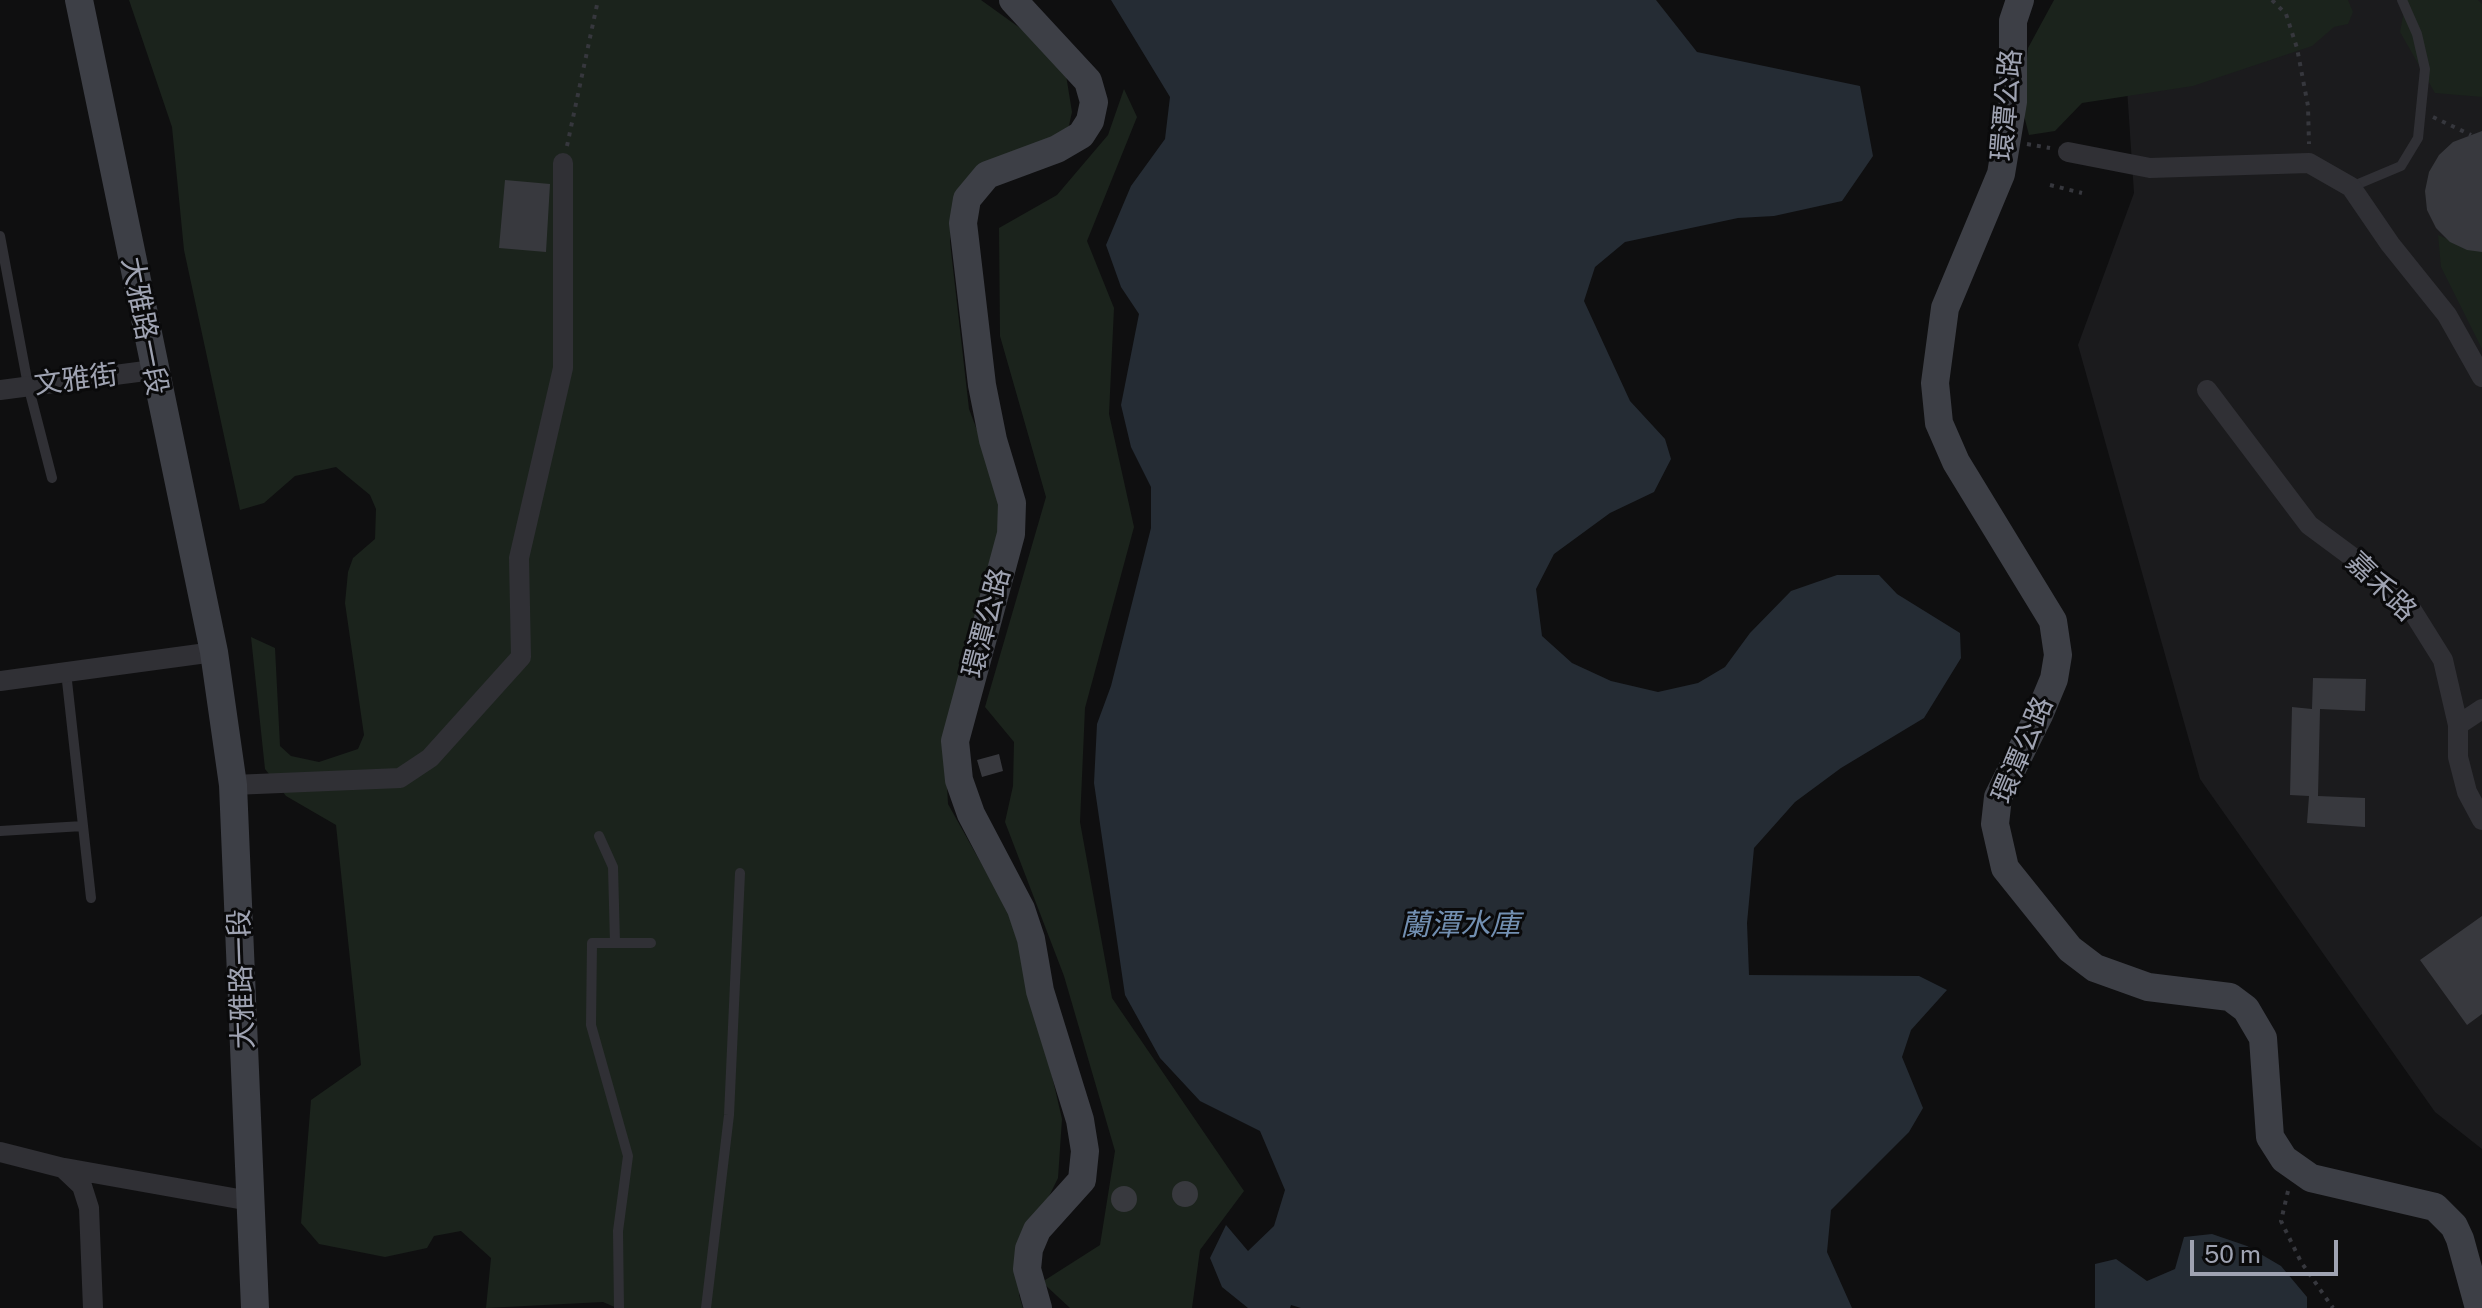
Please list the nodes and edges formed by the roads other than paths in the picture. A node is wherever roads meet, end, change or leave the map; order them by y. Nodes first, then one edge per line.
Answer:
1 (79, 0) edge
2 (1013, 0) edge
3 (2020, 0) edge
4 (2402, 0) edge
5 (2068, 152) road end
6 (563, 163) road end
7 (2351, 187) junction
8 (0, 236) edge
9 (153, 370) junction
10 (2482, 377) edge
11 (28, 385) junction
12 (0, 390) edge
13 (2207, 390) dead end
14 (52, 478) dead end
15 (214, 652) junction
16 (66, 672) junction
17 (0, 681) edge
18 (2482, 709) edge
19 (2458, 725) junction
20 (233, 785) junction
21 (2482, 820) edge
22 (83, 826) junction
23 (0, 831) edge
24 (599, 836) dead end
25 (740, 873) dead end
26 (91, 898) dead end
27 (615, 943) junction
28 (651, 943) dead end
29 (0, 1152) edge
30 (63, 1168) junction
31 (250, 1201) junction
32 (93, 1308) edge
33 (255, 1308) edge
34 (619, 1308) edge
35 (706, 1308) edge
36 (1038, 1308) edge
37 (2479, 1308) edge

1 - 9 street, 大雅路一段
2 - 36 street, 環潭公路
3 - 37 street, 環潭公路
4 - 7 lane
5 - 7 street
6 - 20 street
7 - 10 street
8 - 11 lane
9 - 11 street, 文雅街
9 - 15 street, 大雅路一段
11 - 12 street, 文雅街
11 - 14 lane
13 - 19 street, 嘉禾路
15 - 16 street
15 - 20 street, 大雅路一段
16 - 17 street
16 - 22 lane
18 - 19 street
19 - 21 street, 嘉禾路
20 - 31 street, 大雅路一段
22 - 23 lane
22 - 26 lane
24 - 27 lane
25 - 35 lane
27 - 28 lane
27 - 34 lane
29 - 30 street
30 - 31 street
30 - 32 street
31 - 33 street, 大雅路一段

